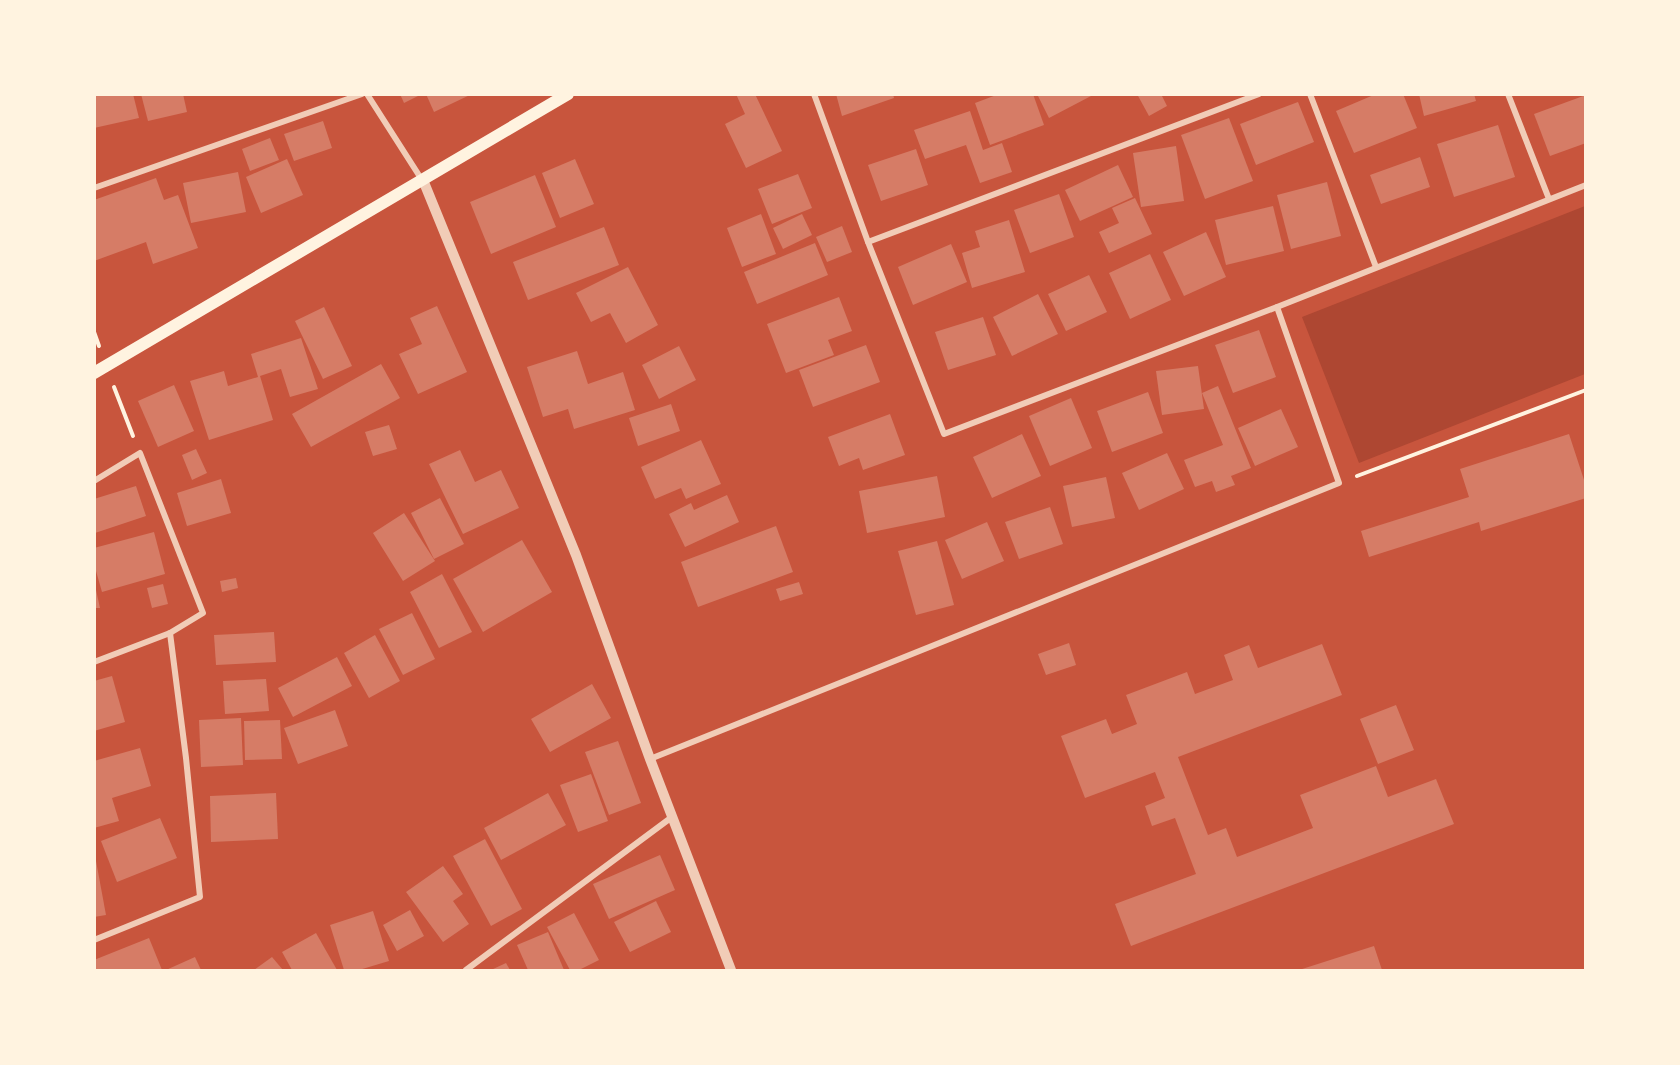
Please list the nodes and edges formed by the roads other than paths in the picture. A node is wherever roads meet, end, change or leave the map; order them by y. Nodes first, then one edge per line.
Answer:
1 (362, 94) edge
2 (367, 94) edge
3 (568, 94) edge
4 (814, 94) edge
5 (1259, 94) edge
6 (1310, 94) edge
7 (1508, 94) edge
8 (423, 180) junction
9 (1586, 185) edge
10 (94, 188) edge
11 (1549, 199) junction
12 (868, 242) junction
13 (1376, 267) junction
14 (1277, 307) junction
15 (94, 374) edge
16 (94, 481) edge
17 (170, 633) junction
18 (94, 662) edge
19 (650, 759) junction
20 (673, 816) junction
21 (94, 940) edge
22 (466, 970) edge
23 (731, 970) edge

1 - 10 street
2 - 8 street
3 - 8 main road
4 - 12 street
5 - 12 street
6 - 13 street
7 - 11 street
8 - 15 main road
8 - 19 street
9 - 11 street
11 - 13 street
12 - 14 street
13 - 14 street
14 - 19 street
16 - 17 street
17 - 18 street
17 - 21 street
19 - 20 street
20 - 22 street
20 - 23 street

